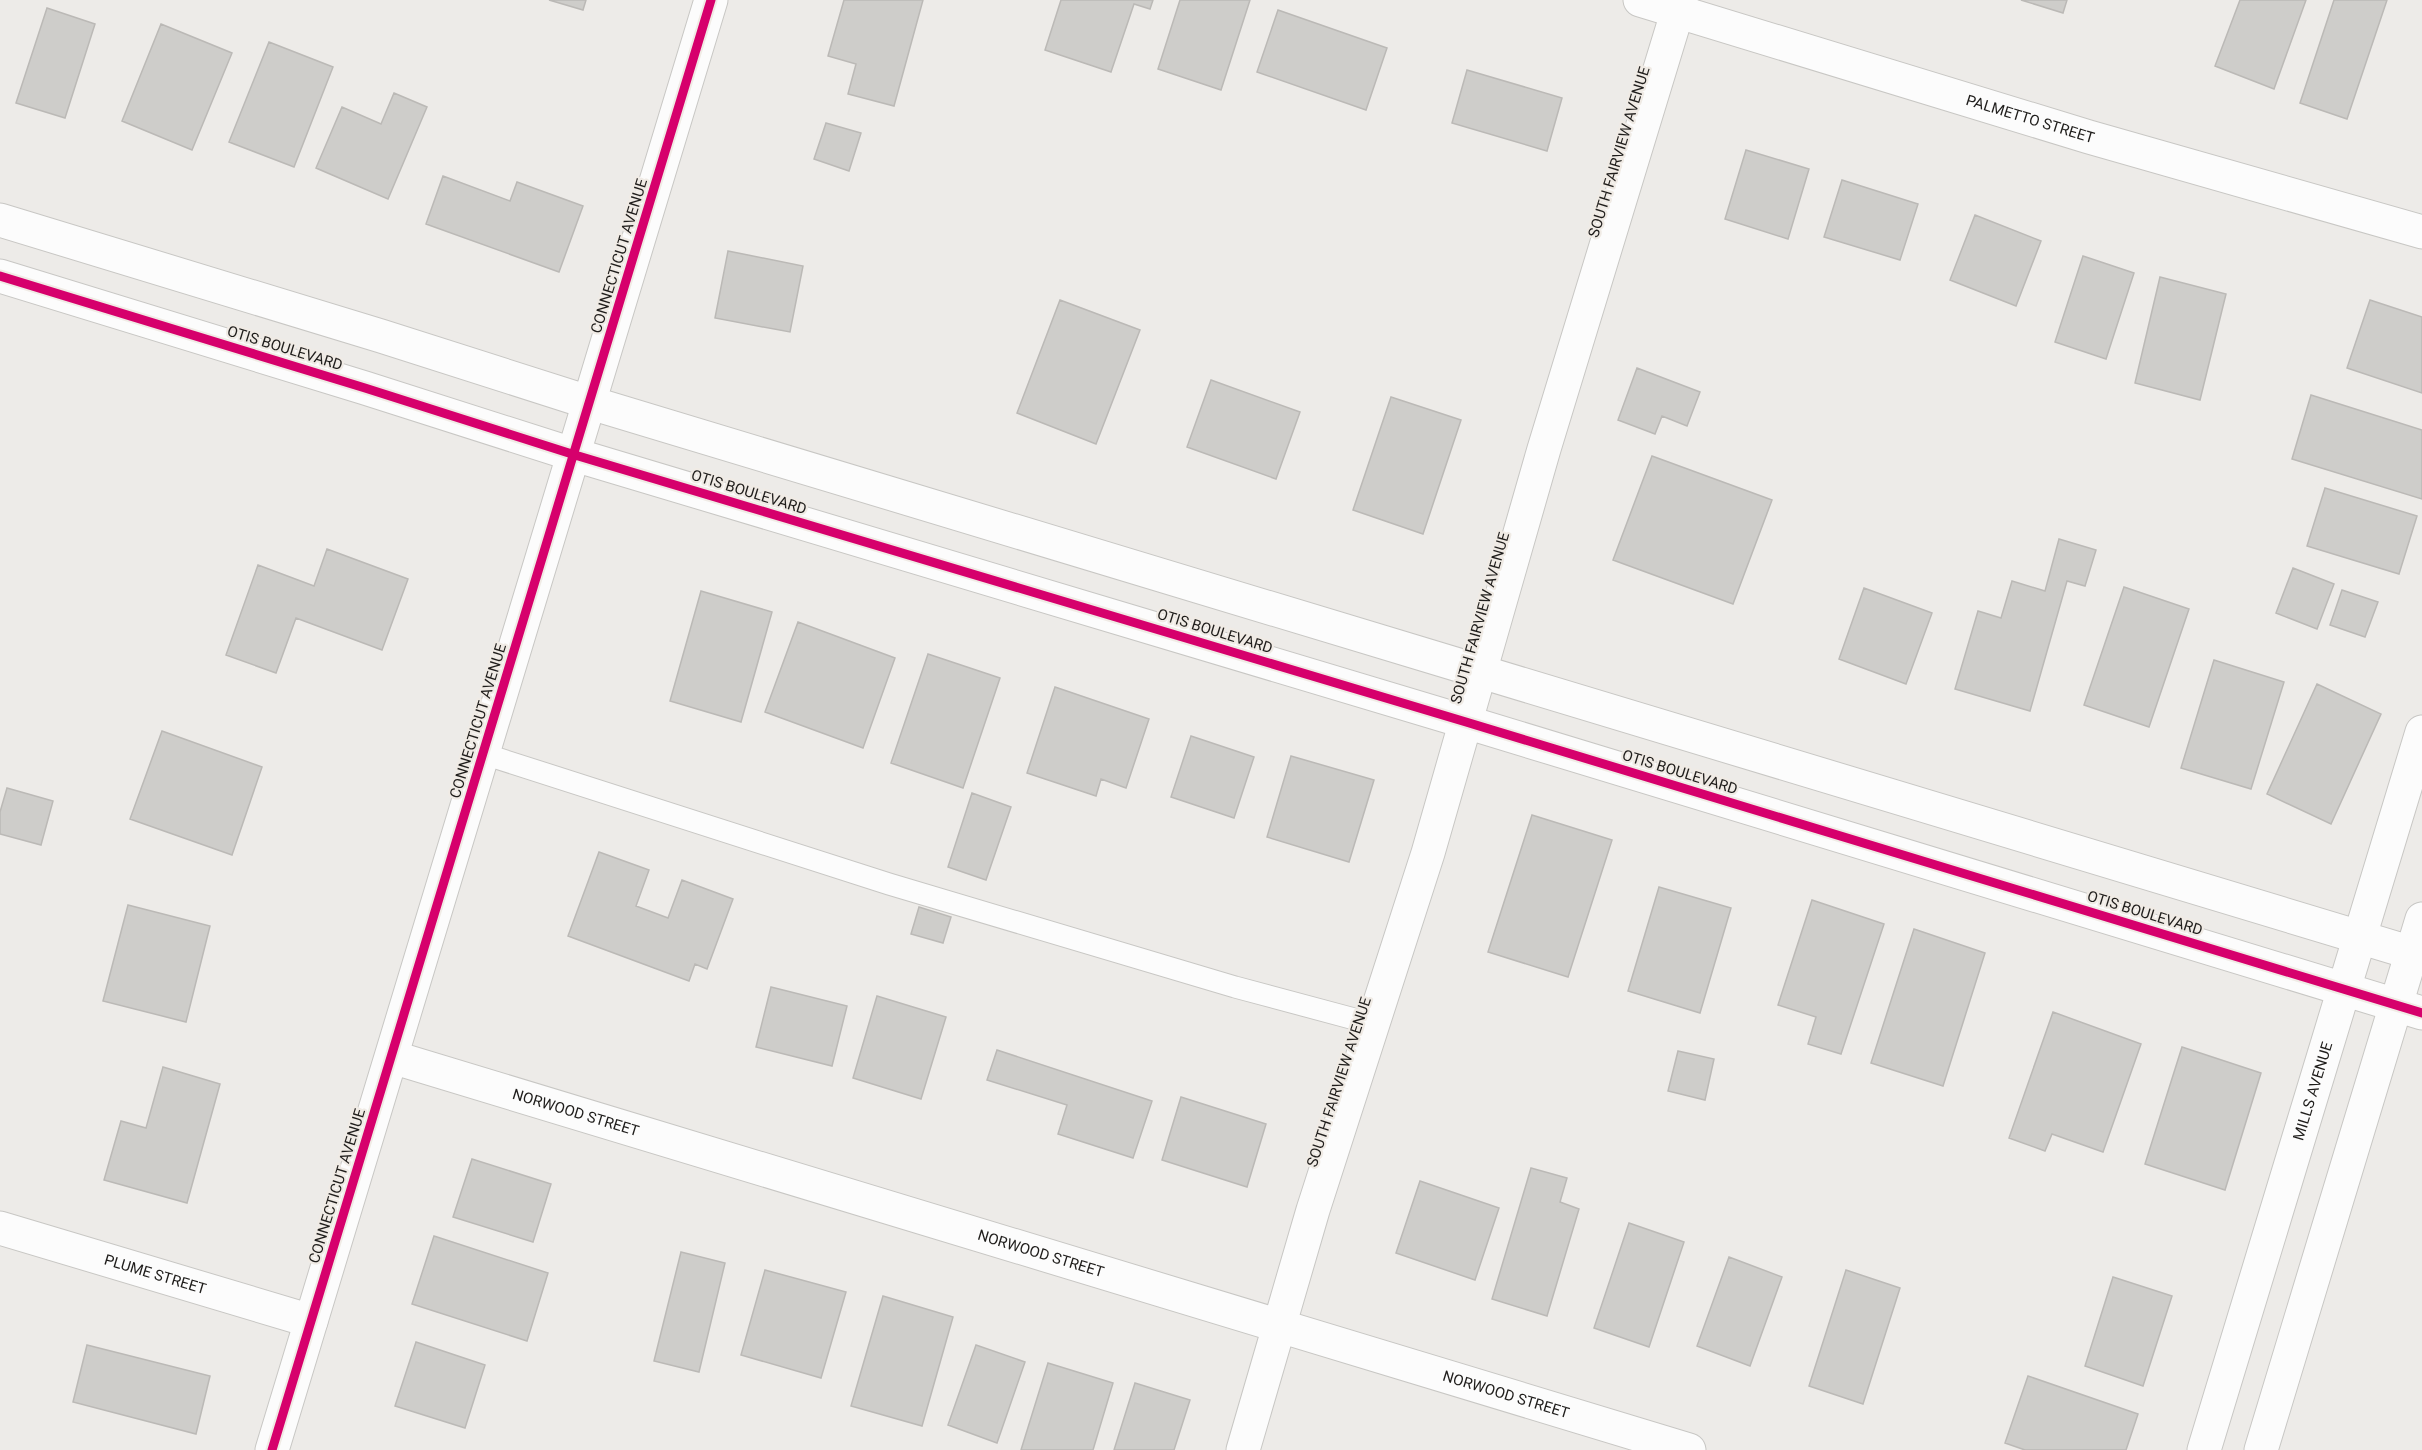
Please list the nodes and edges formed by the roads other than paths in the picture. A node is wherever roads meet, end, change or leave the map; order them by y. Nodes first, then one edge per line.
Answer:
1 (711, 0) edge
2 (1640, 0) edge
3 (1680, 6) edge
4 (0, 220) edge
5 (2422, 231) edge
6 (0, 276) edge
7 (591, 403) junction
8 (575, 455) junction
9 (1480, 670) junction
10 (1466, 722) junction
11 (2422, 732) edge
12 (484, 754) junction
13 (2422, 918) edge
14 (2359, 936) junction
15 (2417, 954) edge
16 (2343, 988) junction
17 (2409, 1009) edge
18 (1373, 1024) junction
19 (392, 1057) junction
20 (0, 1228) edge
21 (311, 1322) junction
22 (1280, 1325) junction
23 (272, 1450) edge
24 (1243, 1450) edge
25 (1689, 1450) edge
26 (2204, 1450) edge
27 (2261, 1450) edge

1 - 7 street, CONNECTICUT AVENUE
2 - 3 street, PALMETTO STREET
3 - 5 street, PALMETTO STREET
3 - 9 street, SOUTH FAIRVIEW AVENUE
4 - 7 street
6 - 8 street, OTIS BOULEVARD
7 - 8 street, CONNECTICUT AVENUE
7 - 9 street
8 - 10 street, OTIS BOULEVARD
8 - 12 street, CONNECTICUT AVENUE
9 - 10 street, SOUTH FAIRVIEW AVENUE
9 - 14 street
10 - 16 street, OTIS BOULEVARD
10 - 18 street, SOUTH FAIRVIEW AVENUE
11 - 14 street, MILLS AVENUE
12 - 18 lane
12 - 19 street, CONNECTICUT AVENUE
13 - 15 street
14 - 15 street
14 - 16 street, MILLS AVENUE
15 - 17 street
16 - 17 street, OTIS BOULEVARD
16 - 26 street, MILLS AVENUE
17 - 27 street
18 - 22 street, SOUTH FAIRVIEW AVENUE
19 - 21 street, CONNECTICUT AVENUE
19 - 22 street, NORWOOD STREET
20 - 21 street, PLUME STREET
21 - 23 street, CONNECTICUT AVENUE
22 - 24 street, SOUTH FAIRVIEW AVENUE
22 - 25 street, NORWOOD STREET

